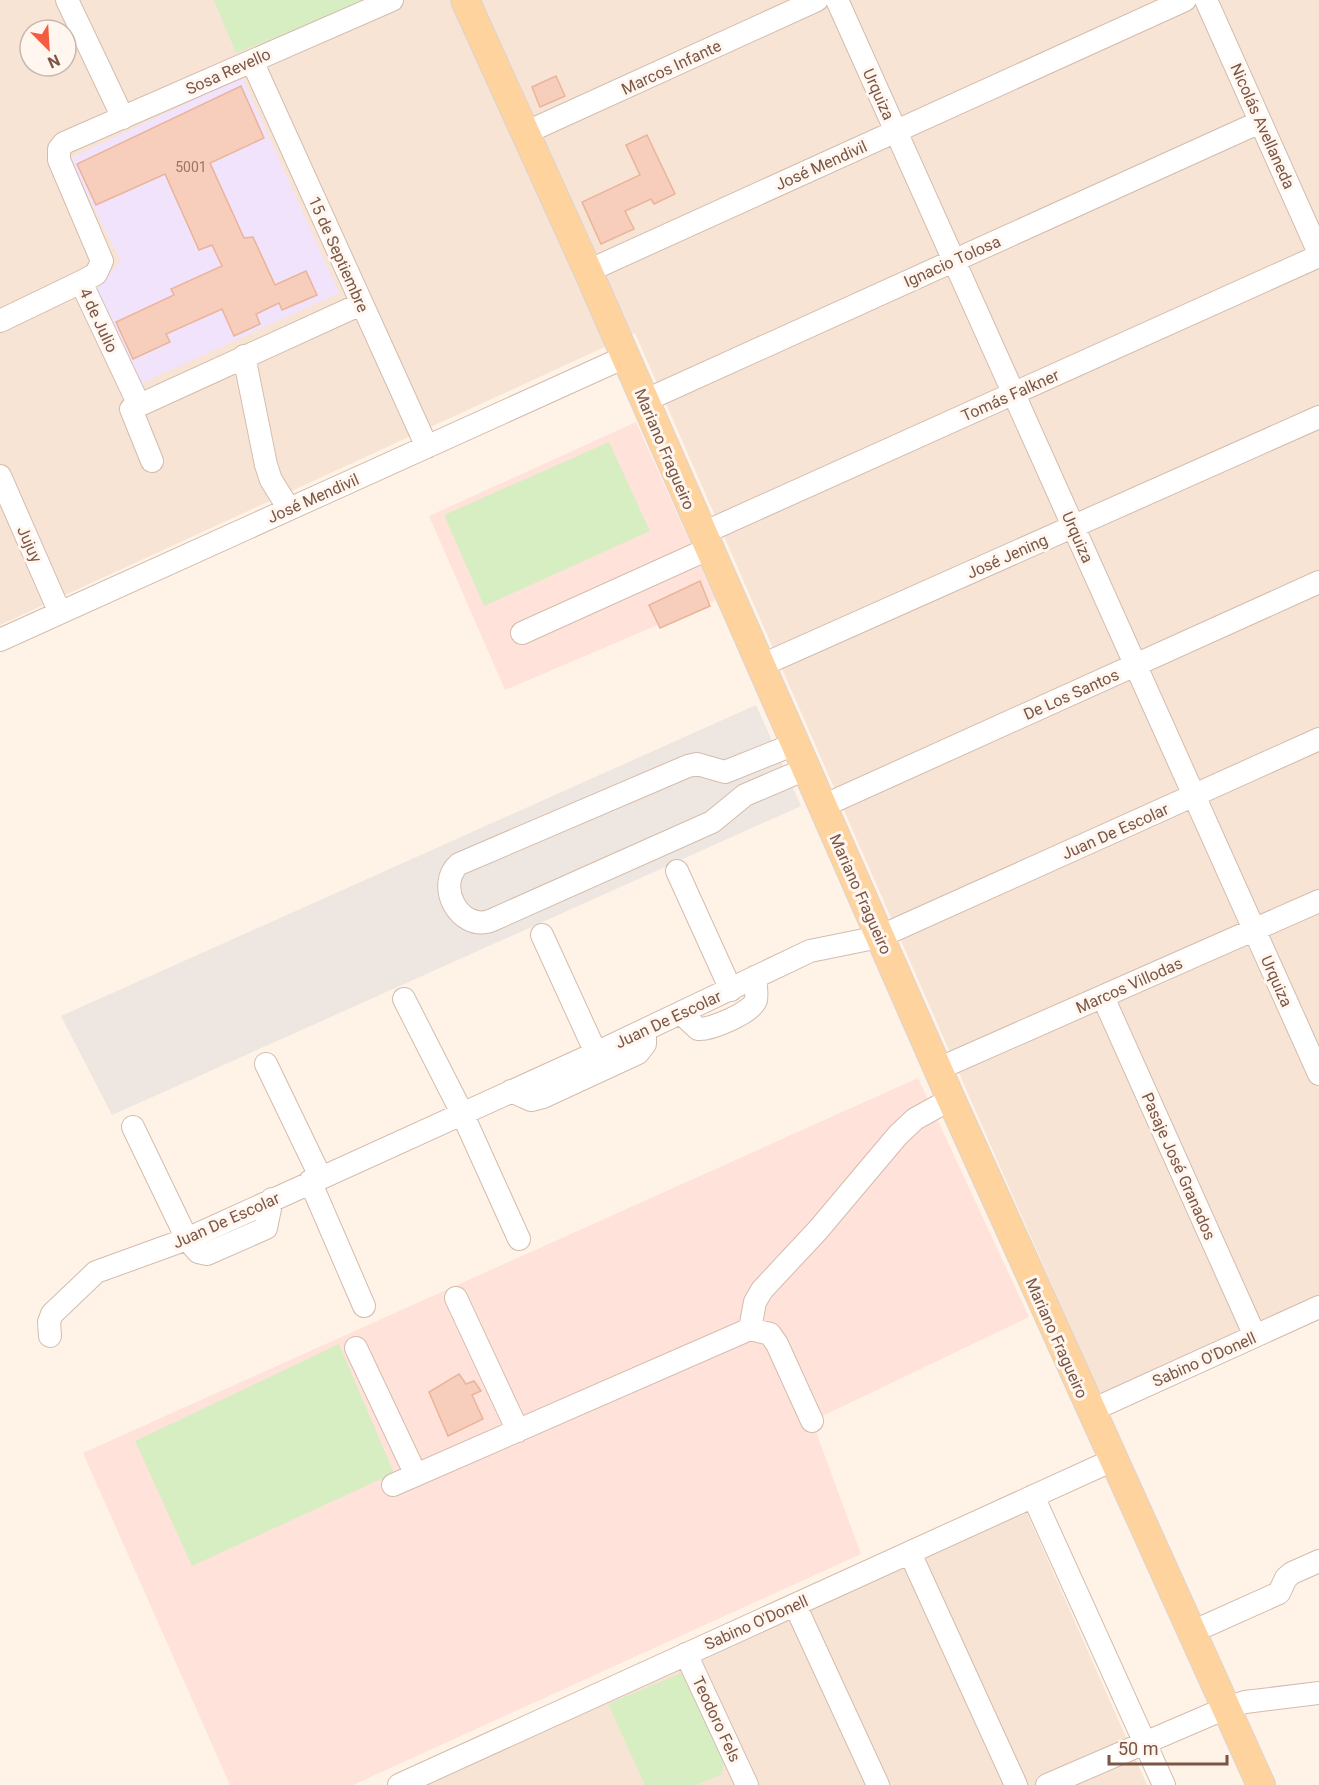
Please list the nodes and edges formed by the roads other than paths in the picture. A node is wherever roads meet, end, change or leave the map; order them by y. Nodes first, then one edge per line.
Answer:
1 (67, 0) edge
2 (392, 0) edge
3 (465, 0) edge
4 (817, 0) edge
5 (837, 0) edge
6 (1185, 0) edge
7 (1206, 0) edge
8 (252, 61) junction
9 (123, 118) junction
10 (1260, 122) junction
11 (896, 131) junction
12 (525, 133) junction
13 (64, 143) joint
14 (1319, 254) edge
15 (954, 261) junction
16 (588, 271) junction
17 (81, 282) junction
18 (361, 304) junction
19 (0, 321) edge
20 (244, 356) junction
21 (626, 357) junction
22 (1014, 394) junction
23 (644, 401) junction
24 (139, 405) junction
25 (1319, 417) edge
26 (427, 447) junction
27 (152, 461) dead end
28 (0, 476) edge
29 (289, 509) junction
30 (1073, 527) junction
31 (704, 542) junction
32 (1319, 582) edge
33 (60, 613) junction
34 (522, 633) dead end
35 (0, 640) edge
36 (1136, 665) junction
37 (760, 666) junction
38 (1319, 739) edge
39 (801, 757) junction
40 (725, 772) junction
41 (1194, 796) junction
42 (737, 800) junction
43 (823, 806) junction
44 (677, 871) dead end
45 (1319, 901) edge
46 (1254, 930) junction
47 (542, 935) dead end
48 (879, 937) junction
49 (756, 976) junction
50 (731, 990) junction
51 (1103, 997) junction
52 (404, 999) dead end
53 (681, 1013) junction
54 (645, 1030) junction
55 (596, 1053) junction
56 (266, 1064) dead end
57 (938, 1069) junction
58 (1319, 1074) edge
59 (511, 1091) junction
60 (951, 1099) junction
61 (462, 1113) junction
62 (133, 1127) dead end
63 (315, 1179) junction
64 (187, 1239) junction
65 (519, 1239) dead end
66 (456, 1298) dead end
67 (364, 1306) dead end
68 (1319, 1307) edge
69 (750, 1329) junction
70 (50, 1336) dead end
71 (1255, 1336) junction
72 (356, 1348) dead end
73 (1090, 1411) junction
74 (812, 1421) dead end
75 (518, 1431) junction
76 (1113, 1460) junction
77 (416, 1475) junction
78 (393, 1485) dead end
79 (1033, 1496) junction
80 (910, 1553) junction
81 (1319, 1561) edge
82 (795, 1605) junction
83 (1192, 1632) junction
84 (686, 1654) junction
85 (1319, 1693) edge
86 (1226, 1708) junction
87 (1145, 1741) junction
88 (424, 1780) edge
89 (739, 1782) edge
90 (399, 1785) edge
91 (878, 1785) edge
92 (1016, 1785) edge
93 (1047, 1785) edge
94 (1164, 1785) edge
95 (1261, 1785) edge

1 - 9 street
2 - 8 street, Sosa Revello
3 - 12 main road, Mariano Fragueiro
4 - 12 street, Marcos Infante
5 - 11 street, Urquiza
6 - 11 street, José Mendivil
7 - 10 street, Nicolás Avellaneda
8 - 9 street, Sosa Revello
8 - 18 street, 15 de Septiembre
9 - 13 street, Sosa Revello
10 - 14 street, Nicolás Avellaneda
10 - 15 street, Ignacio Tolosa
11 - 15 street, Urquiza
11 - 16 street, José Mendivil
12 - 16 main road, Mariano Fragueiro
13 - 17 street, 4 de Julio
14 - 22 street, Tomás Falkner
15 - 22 street, Urquiza
15 - 23 street, Ignacio Tolosa
16 - 21 main road, Mariano Fragueiro
17 - 19 street
17 - 24 street, 4 de Julio
18 - 20 street
18 - 26 street, 15 de Septiembre
20 - 24 street
20 - 29 street
21 - 23 main road, Mariano Fragueiro
21 - 26 street, José Mendivil
22 - 30 street, Urquiza
22 - 31 street, Tomás Falkner
23 - 31 main road, Mariano Fragueiro
24 - 27 street
25 - 30 street, José Jening
26 - 29 street, José Mendivil
28 - 33 street, Jujuy
29 - 33 street, José Mendivil
30 - 36 street, Urquiza
30 - 37 street, José Jening
31 - 34 street, Tomás Falkner
31 - 37 main road, Mariano Fragueiro
32 - 36 street, De Los Santos
33 - 35 street, José Mendivil
36 - 41 street, Urquiza
36 - 43 street, De Los Santos
37 - 39 main road, Mariano Fragueiro
38 - 41 street, Juan De Escolar
39 - 40 street
39 - 42 street
39 - 43 main road, Mariano Fragueiro
40 - 42 street
40 - 42 street
41 - 46 street, Urquiza
41 - 48 street, Juan De Escolar
43 - 48 main road, Mariano Fragueiro
44 - 50 street
45 - 46 street, Marcos Villodas
46 - 51 street, Marcos Villodas
46 - 58 street, Urquiza
47 - 55 street
48 - 49 street, Juan De Escolar
48 - 57 main road, Mariano Fragueiro
49 - 50 street, Juan De Escolar
49 - 53 street
50 - 53 street, Juan De Escolar
51 - 57 street, Marcos Villodas
51 - 71 street, Pasaje José Granados
52 - 61 street
53 - 54 street, Juan De Escolar
54 - 55 street, Juan De Escolar
54 - 59 street
55 - 59 street, Juan De Escolar
56 - 63 street
57 - 60 main road, Mariano Fragueiro
59 - 61 street, Juan De Escolar
60 - 69 street
60 - 73 main road, Mariano Fragueiro
61 - 63 street, Juan De Escolar
61 - 65 street
62 - 64 street
63 - 64 street, Juan De Escolar
63 - 67 street
64 - 70 street, Juan De Escolar
66 - 75 street
68 - 71 street, Sabino O'Donell
69 - 74 street
69 - 75 street
71 - 73 street, Sabino O'Donell
72 - 77 street
73 - 76 main road, Mariano Fragueiro
75 - 77 street
76 - 79 street, Sabino O'Donell
76 - 83 main road, Mariano Fragueiro
77 - 78 street
79 - 80 street, Sabino O'Donell
79 - 87 street
80 - 82 street, Sabino O'Donell
80 - 92 street
81 - 83 street
82 - 84 street, Sabino O'Donell
82 - 91 street
83 - 86 main road, Mariano Fragueiro
84 - 88 street, Sabino O'Donell
84 - 89 street, Teodoro Fels
85 - 86 street
86 - 87 street
86 - 95 main road, Mariano Fragueiro
87 - 93 street
87 - 94 street
88 - 90 street, Sabino O'Donell

